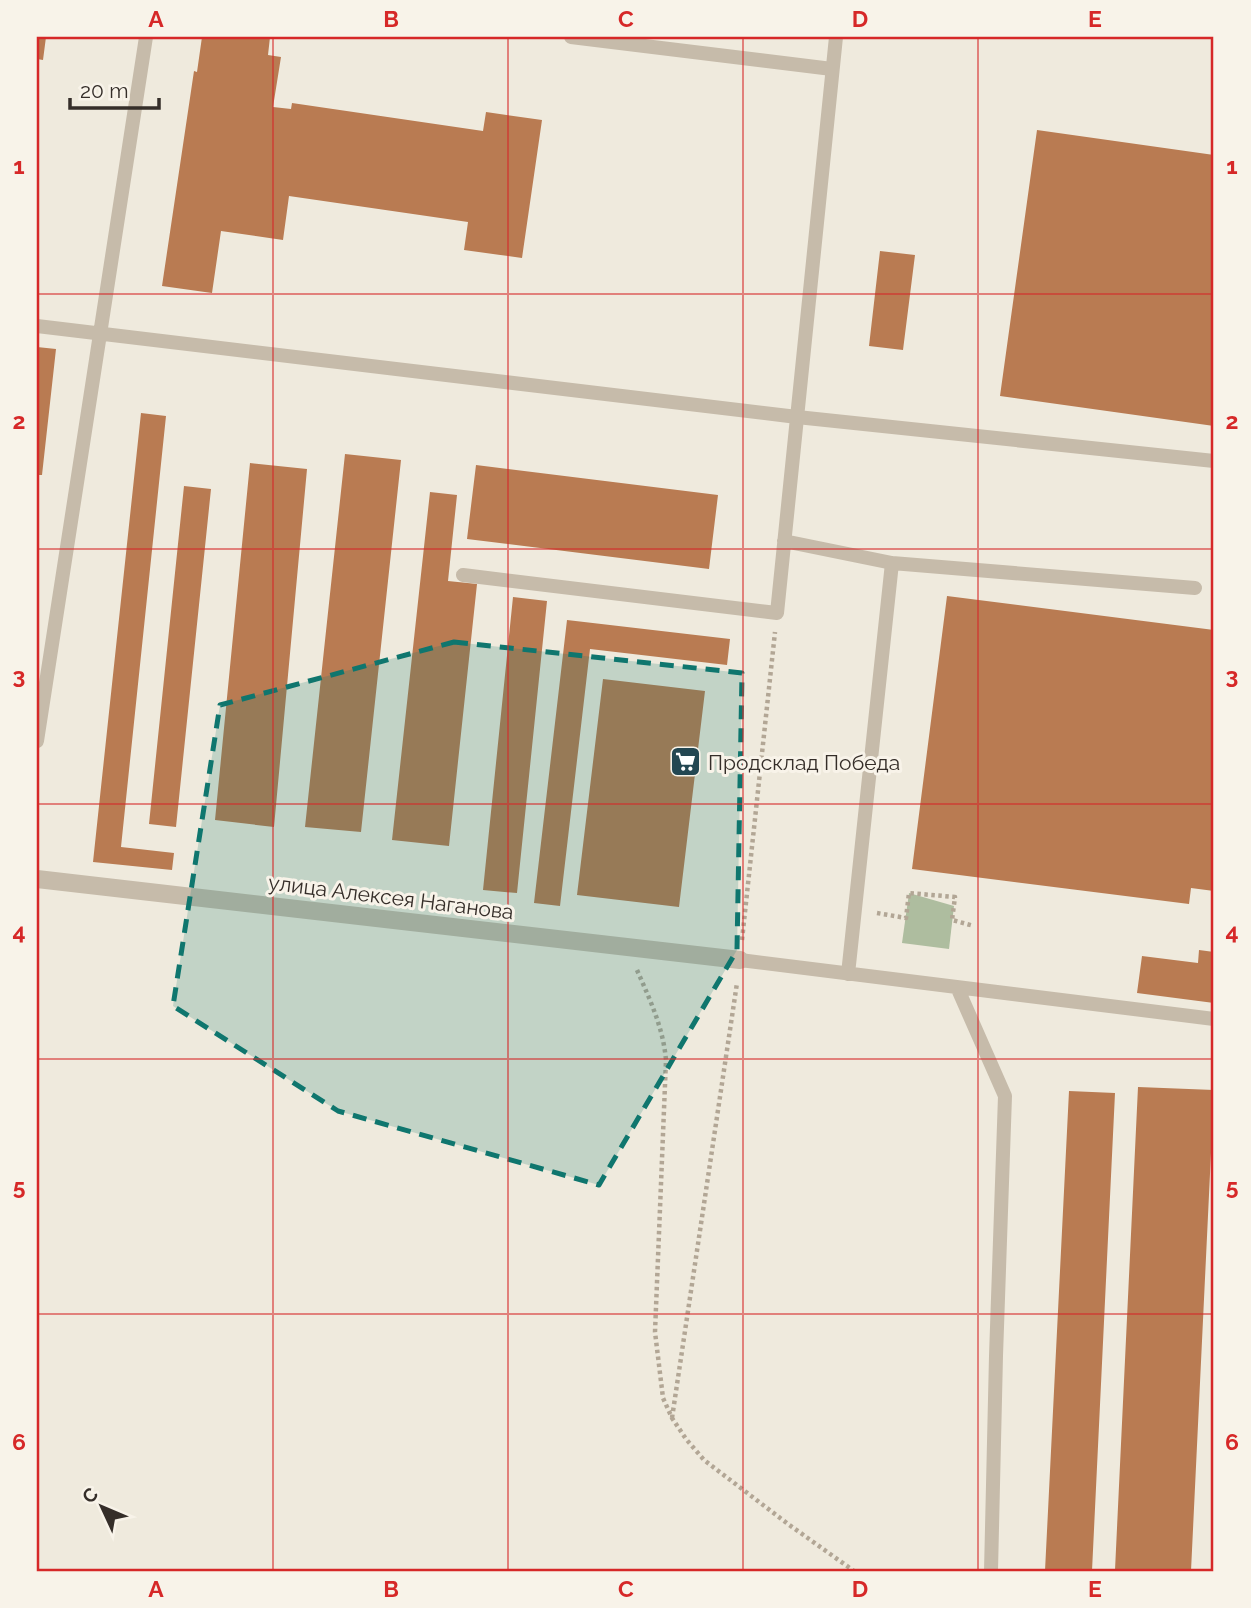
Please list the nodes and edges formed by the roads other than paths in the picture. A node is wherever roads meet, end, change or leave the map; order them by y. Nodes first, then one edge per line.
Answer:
1 (146, 37) edge
2 (571, 37) edge
3 (836, 37) edge
4 (832, 69) junction
5 (37, 326) edge
6 (100, 332) junction
7 (797, 417) junction
8 (1214, 461) edge
9 (784, 541) junction
10 (892, 563) junction
11 (463, 575) dead end
12 (1195, 588) dead end
13 (37, 741) edge
14 (37, 878) edge
15 (740, 960) joint
16 (848, 974) junction
17 (957, 987) junction
18 (1214, 1019) edge
19 (991, 1571) edge

1 - 6 lane
2 - 4 lane
3 - 4 lane
4 - 7 lane
5 - 6 lane
6 - 7 lane
6 - 13 lane
7 - 8 lane
7 - 9 lane
9 - 10 lane
9 - 11 lane
10 - 12 lane
10 - 16 lane
14 - 15 street, улица Алексея Наганова
15 - 16 lane
16 - 17 lane
17 - 18 lane
17 - 19 lane

